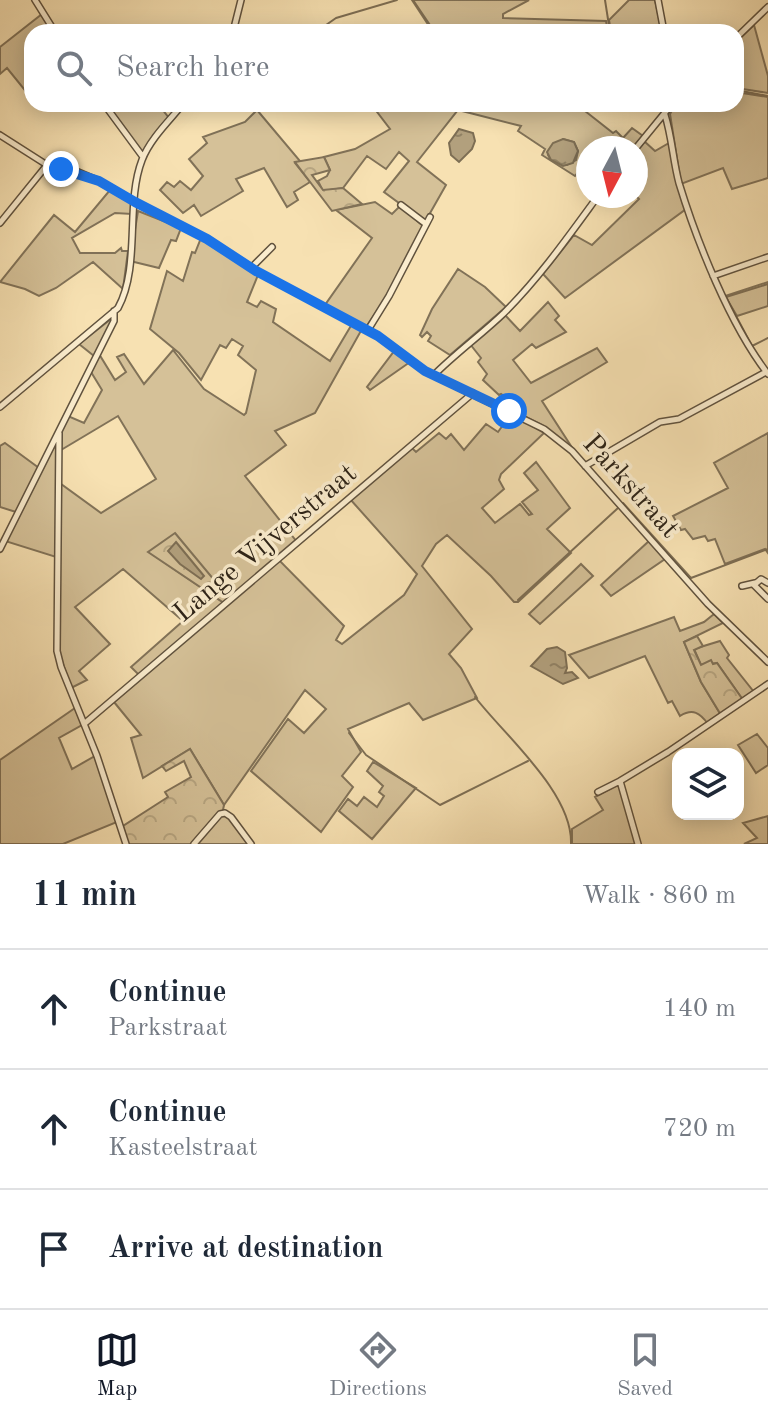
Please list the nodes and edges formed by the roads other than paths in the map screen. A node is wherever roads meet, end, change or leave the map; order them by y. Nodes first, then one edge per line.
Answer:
1 (35, 0) edge
2 (241, 0) edge
3 (658, 0) edge
4 (768, 7) edge
5 (50, 24) edge
6 (235, 24) edge
7 (662, 24) edge
8 (744, 30) edge
9 (110, 112) edge
10 (177, 112) edge
11 (667, 112) edge
12 (665, 115) junction
13 (0, 135) edge
14 (647, 136) edge
15 (143, 157) junction
16 (47, 165) junction
17 (135, 202) junction
18 (401, 205) dead end
19 (589, 208) edge
20 (430, 217) dead end
21 (0, 223) edge
22 (426, 224) junction
23 (272, 247) dead end
24 (768, 257) edge
25 (251, 268) junction
26 (713, 276) junction
27 (114, 311) junction
28 (368, 330) junction
29 (767, 373) edge
30 (434, 375) junction
31 (473, 393) junction
32 (0, 407) edge
33 (59, 433) junction
34 (585, 466) junction
35 (0, 549) edge
36 (755, 583) junction
37 (768, 583) edge
38 (742, 586) dead end
39 (768, 599) edge
40 (768, 662) edge
41 (768, 684) edge
42 (84, 724) junction
43 (620, 781) junction
44 (598, 792) dead end
45 (126, 844) edge
46 (194, 844) edge
47 (251, 844) edge
48 (638, 844) edge

1 - 5 street
2 - 6 street
3 - 7 street
4 - 8 street
9 - 15 street
10 - 15 street
11 - 12 street
12 - 14 street
12 - 26 street
13 - 16 street, Parkstraat
15 - 17 street
16 - 17 street, Parkstraat
16 - 21 street
17 - 25 street, Parkstraat
17 - 27 street
18 - 22 street
19 - 30 street
20 - 22 street
22 - 28 street
23 - 25 street
24 - 26 street
25 - 28 street, Parkstraat
26 - 29 street
27 - 32 street
27 - 33 street
28 - 30 street, Parkstraat
29 - 34 street
30 - 31 street, Parkstraat
31 - 34 street, Parkstraat
31 - 42 street, Lange Vijverstraat
33 - 35 street
33 - 42 street
34 - 40 street, Parkstraat
36 - 37 street
36 - 38 street
36 - 39 street
41 - 43 street
42 - 45 street
43 - 44 street
43 - 48 street
46 - 47 street

